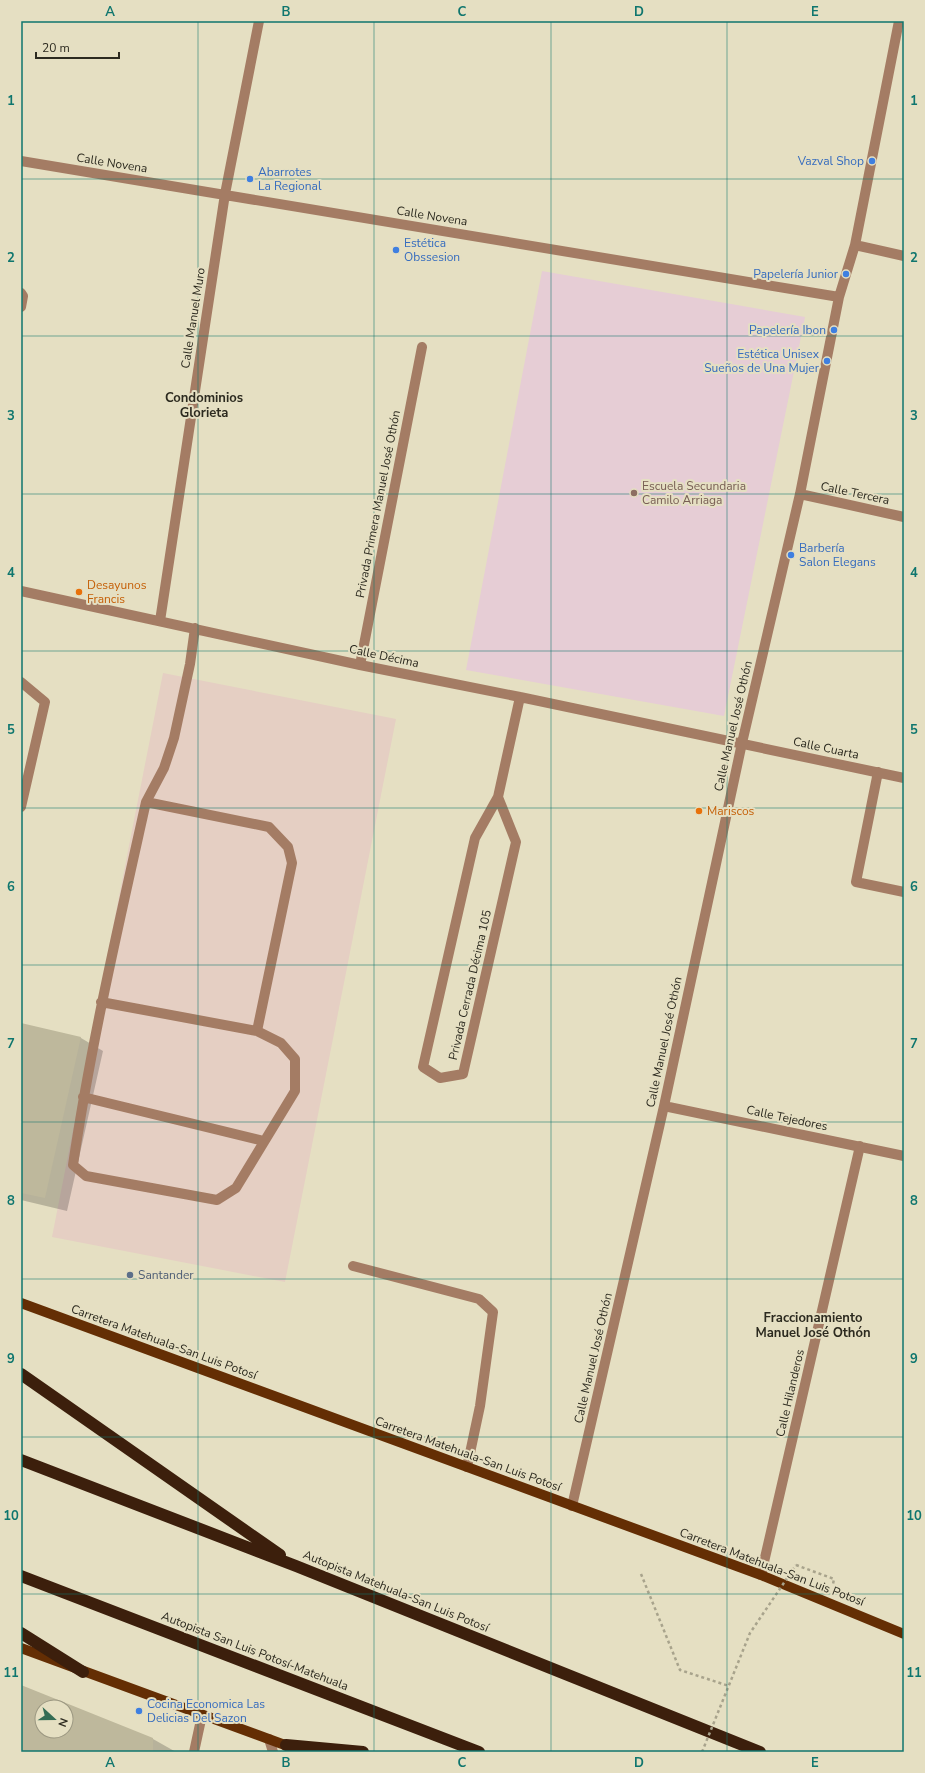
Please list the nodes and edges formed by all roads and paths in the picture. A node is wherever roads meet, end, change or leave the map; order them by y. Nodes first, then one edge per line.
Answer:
1 (259, 21) edge
2 (899, 21) edge
3 (21, 161) edge
4 (225, 194) junction
5 (855, 245) junction
6 (904, 256) edge
7 (21, 293) edge
8 (839, 297) junction
9 (21, 306) edge
10 (422, 347) dead end
11 (800, 494) junction
12 (904, 518) edge
13 (21, 591) edge
14 (160, 621) junction
15 (195, 628) junction
16 (360, 665) junction
17 (21, 682) edge
18 (520, 697) junction
19 (742, 743) junction
20 (878, 772) junction
21 (904, 778) edge
22 (498, 797) junction
23 (146, 802) junction
24 (21, 806) edge
25 (904, 892) edge
26 (101, 1002) junction
27 (257, 1031) junction
28 (83, 1097) junction
29 (664, 1106) junction
30 (264, 1141) junction
31 (860, 1146) junction
32 (904, 1156) edge
33 (353, 1266) dead end
34 (21, 1303) edge
35 (21, 1374) edge
36 (21, 1460) edge
37 (467, 1467) junction
38 (572, 1506) junction
39 (796, 1565) dead end
40 (296, 1566) junction
41 (641, 1574) dead end
42 (21, 1576) edge
43 (761, 1576) junction
44 (21, 1633) edge
45 (904, 1634) edge
46 (21, 1648) edge
47 (83, 1672) junction
48 (729, 1686) junction
49 (202, 1715) junction
50 (269, 1739) junction
51 (286, 1745) junction
52 (194, 1752) edge
53 (273, 1752) edge
54 (302, 1752) edge
55 (363, 1752) edge
56 (479, 1752) edge
57 (702, 1752) edge
58 (760, 1752) edge

1 - 4 street, Calle Manuel Muro
2 - 5 street, Calle Manuel José Othón
3 - 4 street, Calle Novena
4 - 8 street, Calle Novena
4 - 14 street, Calle Manuel Muro
5 - 6 street
5 - 8 street, Calle Manuel José Othón
7 - 9 street
8 - 11 street, Calle Manuel José Othón
10 - 16 street, Privada Primera Manuel José Othón
11 - 12 street, Calle Tercera
11 - 19 street, Calle Manuel José Othón
13 - 14 street, Calle Décima
14 - 15 street, Calle Décima
15 - 16 street, Calle Décima
15 - 23 street
16 - 18 street, Calle Décima
17 - 24 street
18 - 19 street, Calle Décima
18 - 22 street, Privada Cerrada Décima 105
19 - 20 street, Calle Cuarta
19 - 29 street, Calle Manuel José Othón
20 - 21 street, Calle Cuarta
20 - 25 street
22 - 22 street, Privada Cerrada Décima 105
23 - 26 street
23 - 27 street
26 - 27 street
26 - 28 street
27 - 30 street
28 - 30 street
28 - 30 street
29 - 31 street, Calle Tejedores
29 - 38 street, Calle Manuel José Othón
31 - 32 street, Calle Tejedores
31 - 43 street, Calle Hilanderos
33 - 37 street
34 - 37 main road, Carretera Matehuala-San Luis Potosí
35 - 40 highway
36 - 40 highway, Autopista Matehuala-San Luis Potosí
37 - 38 main road, Carretera Matehuala-San Luis Potosí
38 - 43 main road, Carretera Matehuala-San Luis Potosí
39 - 48 path, bridge
40 - 58 highway, Autopista Matehuala-San Luis Potosí
41 - 48 path
42 - 56 highway, Autopista San Luis Potosí-Matehuala
43 - 45 main road, Carretera Matehuala-San Luis Potosí
44 - 47 highway
46 - 47 main road
47 - 49 main road
48 - 57 path, bridge
49 - 50 main road
49 - 52 street
50 - 51 main road
50 - 53 street
51 - 54 main road
51 - 55 highway

